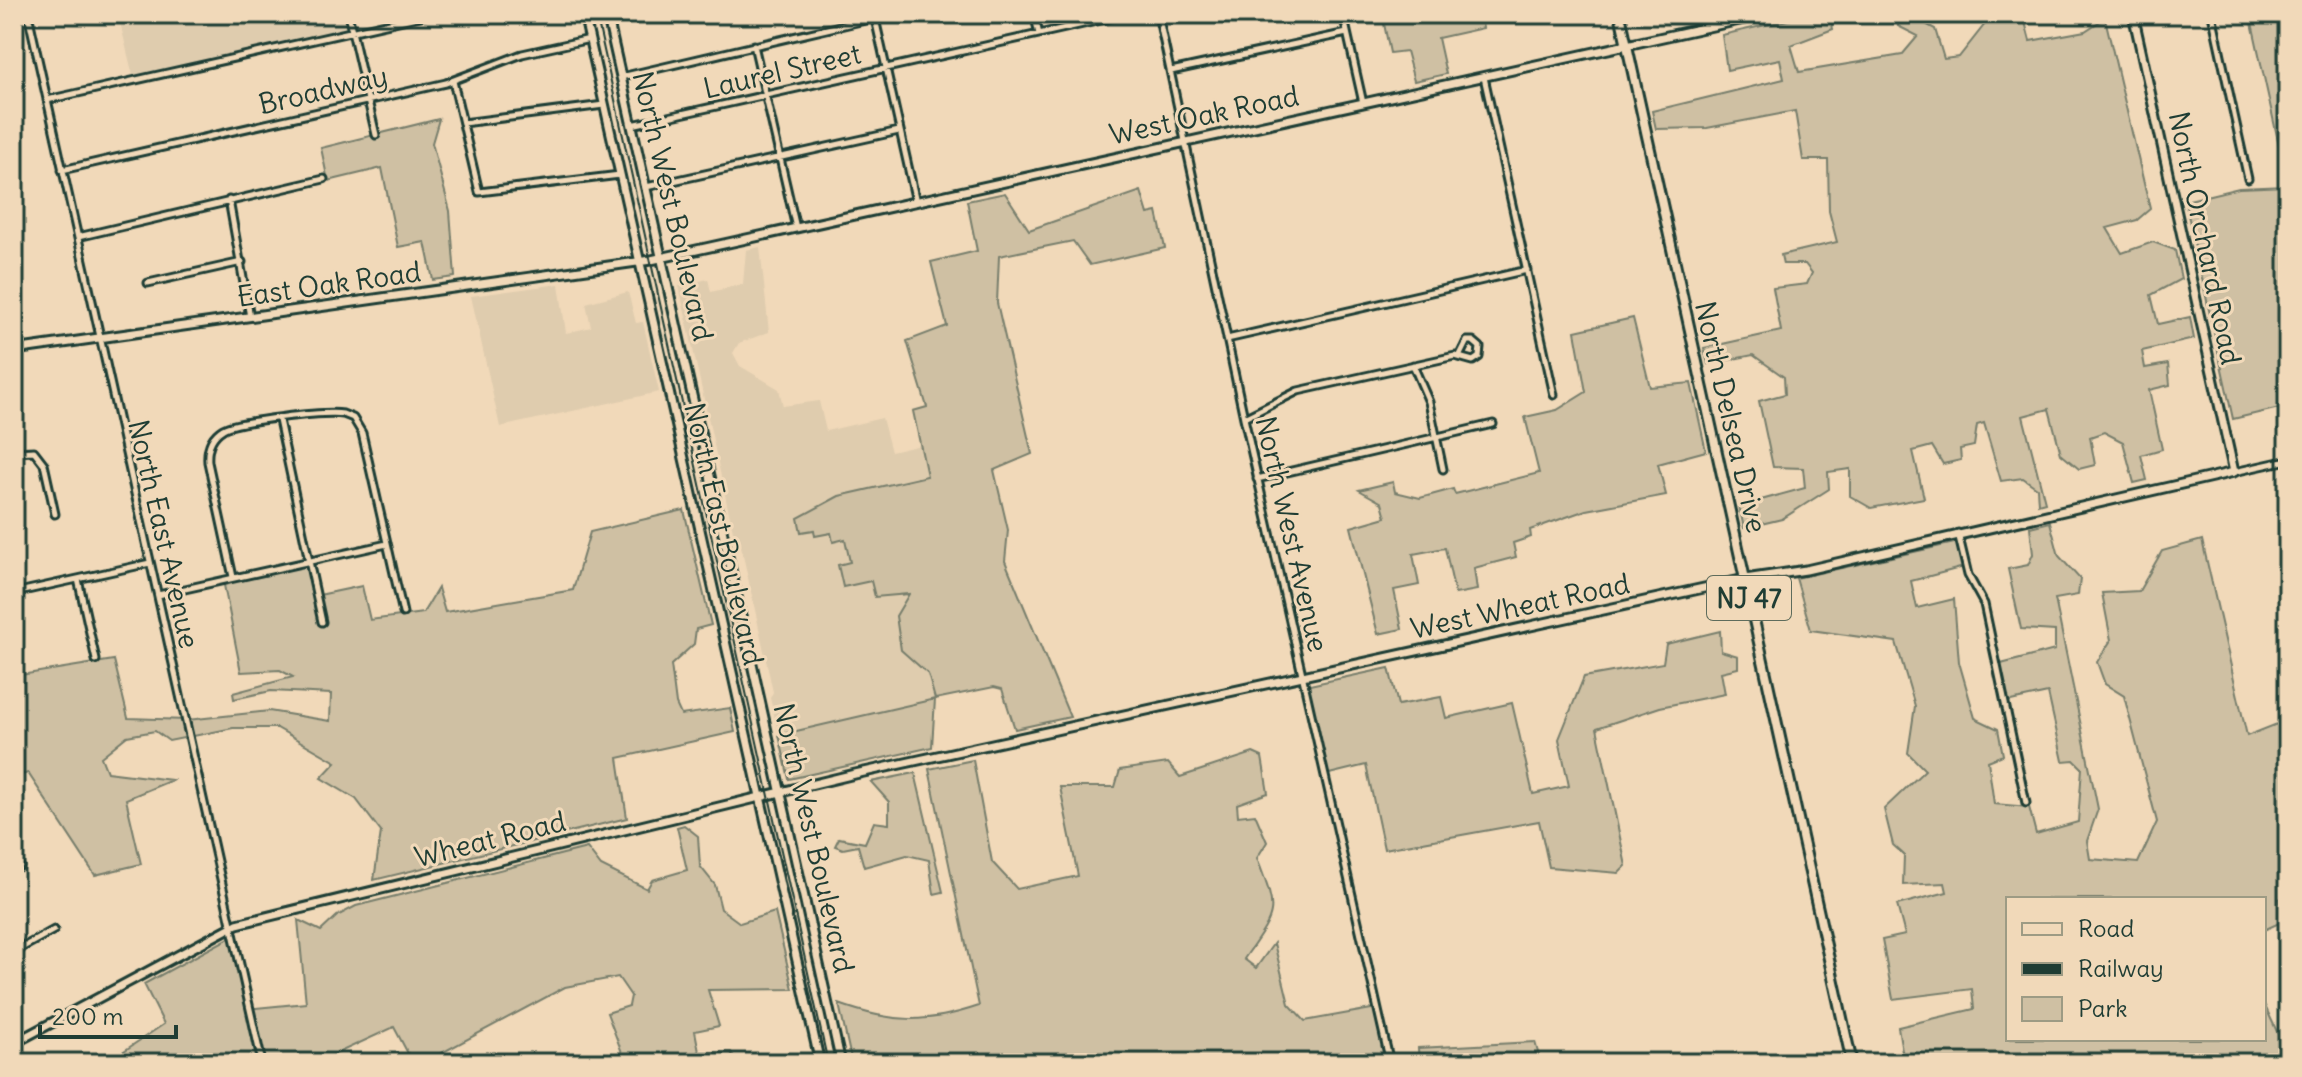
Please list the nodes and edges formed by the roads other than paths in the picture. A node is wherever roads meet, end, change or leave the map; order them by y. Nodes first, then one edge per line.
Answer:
1 (28, 14) edge
2 (348, 14) edge
3 (430, 14) edge
4 (584, 14) edge
5 (607, 14) edge
6 (1034, 14) edge
7 (1128, 14) edge
8 (1158, 14) edge
9 (1343, 14) edge
10 (1620, 14) edge
11 (1767, 14) edge
12 (2133, 14) edge
13 (2212, 14) edge
14 (874, 16) edge
15 (353, 32) junction
16 (1347, 33) junction
17 (1039, 34) junction
18 (590, 39) junction
19 (754, 45) junction
20 (1626, 45) junction
21 (885, 69) junction
22 (1171, 71) junction
23 (621, 77) junction
24 (1484, 77) junction
25 (453, 81) junction
26 (766, 96) junction
27 (47, 100) junction
28 (368, 101) junction
29 (1363, 103) junction
30 (604, 105) junction
31 (463, 123) junction
32 (632, 125) junction
33 (899, 131) junction
34 (376, 135) dead end
35 (1186, 142) junction
36 (780, 158) junction
37 (62, 170) junction
38 (620, 175) junction
39 (324, 179) dead end
40 (2248, 179) dead end
41 (646, 187) junction
42 (229, 200) junction
43 (916, 202) junction
44 (796, 228) junction
45 (78, 237) junction
46 (662, 258) junction
47 (651, 260) joint
48 (242, 262) junction
49 (640, 262) junction
50 (1527, 270) junction
51 (148, 283) dead end
52 (250, 317) junction
53 (100, 338) junction
54 (1227, 339) junction
55 (14, 350) edge
56 (1460, 355) dead end
57 (1413, 365) junction
58 (1554, 395) dead end
59 (1244, 418) junction
60 (279, 420) junction
61 (1493, 424) dead end
62 (1435, 436) junction
63 (14, 452) edge
64 (2288, 460) edge
65 (1443, 469) dead end
66 (2234, 472) junction
67 (1257, 479) junction
68 (55, 514) dead end
69 (1958, 532) junction
70 (387, 544) junction
71 (310, 561) junction
72 (150, 563) junction
73 (233, 577) junction
74 (78, 579) junction
75 (1745, 579) junction
76 (14, 593) edge
77 (157, 595) junction
78 (403, 613) dead end
79 (322, 622) dead end
80 (96, 660) dead end
81 (1304, 676) junction
82 (781, 792) junction
83 (760, 796) junction
84 (2026, 803) dead end
85 (230, 926) junction
86 (54, 930) dead end
87 (14, 935) edge
88 (21, 949) junction
89 (14, 952) edge
90 (14, 1043) edge
91 (262, 1063) edge
92 (820, 1063) edge
93 (841, 1063) edge
94 (1390, 1063) edge
95 (1852, 1063) edge

1 - 27 street, North East Avenue
2 - 15 street
3 - 15 street
4 - 18 street, North East Boulevard
5 - 23 street, North West Boulevard
6 - 17 street
7 - 17 street, Laurel Street
8 - 22 street, North West Avenue
9 - 16 street
10 - 20 main road, North Delsea Drive / NJ 47
11 - 20 street, West Oak Road
12 - 66 street, North Orchard Road
13 - 40 street
14 - 19 street
14 - 21 street
15 - 27 street
15 - 28 street
16 - 22 street
16 - 29 street
17 - 21 street, Laurel Street
18 - 25 street, Broadway
18 - 30 street, North East Boulevard
19 - 23 street
19 - 26 street
20 - 24 street, West Oak Road
20 - 75 main road, North Delsea Drive / NJ 47
21 - 26 street, Laurel Street
21 - 33 street
22 - 35 street, North West Avenue
23 - 32 street, North West Boulevard
24 - 29 street, West Oak Road
24 - 50 street
25 - 28 street, Broadway
25 - 31 street
26 - 32 street, Laurel Street
26 - 36 street
27 - 37 street, North East Avenue
28 - 34 street
28 - 37 street, Broadway
29 - 35 street, West Oak Road
30 - 31 street
30 - 38 street, North East Boulevard
31 - 38 street
32 - 41 street, North West Boulevard
33 - 36 street
33 - 43 street
35 - 43 street, West Oak Road
35 - 54 street, North West Avenue
36 - 41 street
36 - 44 street
37 - 45 street, North East Avenue
38 - 49 street, North East Boulevard
39 - 42 street
41 - 46 street, North West Boulevard
42 - 45 street
42 - 48 street
43 - 44 street, West Oak Road
44 - 46 street, West Oak Road
45 - 53 street, North East Avenue
46 - 47 street, West Oak Road
46 - 82 street, North West Boulevard
47 - 49 street, East Oak Road
48 - 51 street
48 - 52 street
49 - 52 street, East Oak Road
49 - 83 street, North East Boulevard
50 - 54 street
50 - 58 street
52 - 53 street, East Oak Road
53 - 55 street, East Oak Road
53 - 72 street, North East Avenue
54 - 59 street, North West Avenue
56 - 57 street
57 - 59 street
57 - 62 street
59 - 67 street, North West Avenue
60 - 70 street
60 - 71 street
60 - 73 street
61 - 62 street
62 - 65 street
62 - 67 street
63 - 68 street
64 - 66 street, West Wheat Road
66 - 69 street, West Wheat Road
67 - 81 street, North West Avenue
69 - 75 street, West Wheat Road
69 - 84 street
70 - 71 street
70 - 78 street
71 - 73 street
71 - 79 street
72 - 74 street
72 - 77 street, North East Avenue
73 - 77 street
74 - 76 street
74 - 80 street
75 - 81 street, West Wheat Road
75 - 95 main road, North Delsea Drive / NJ 47
77 - 85 street, North East Avenue
81 - 82 street, West Wheat Road
81 - 94 street, North West Avenue
82 - 83 street, West Wheat Road
82 - 93 street, North West Boulevard
83 - 85 street, Wheat Road
83 - 92 street, North East Boulevard
85 - 90 street, Wheat Road
85 - 91 street, North East Avenue
86 - 88 street
87 - 88 street
88 - 89 street

